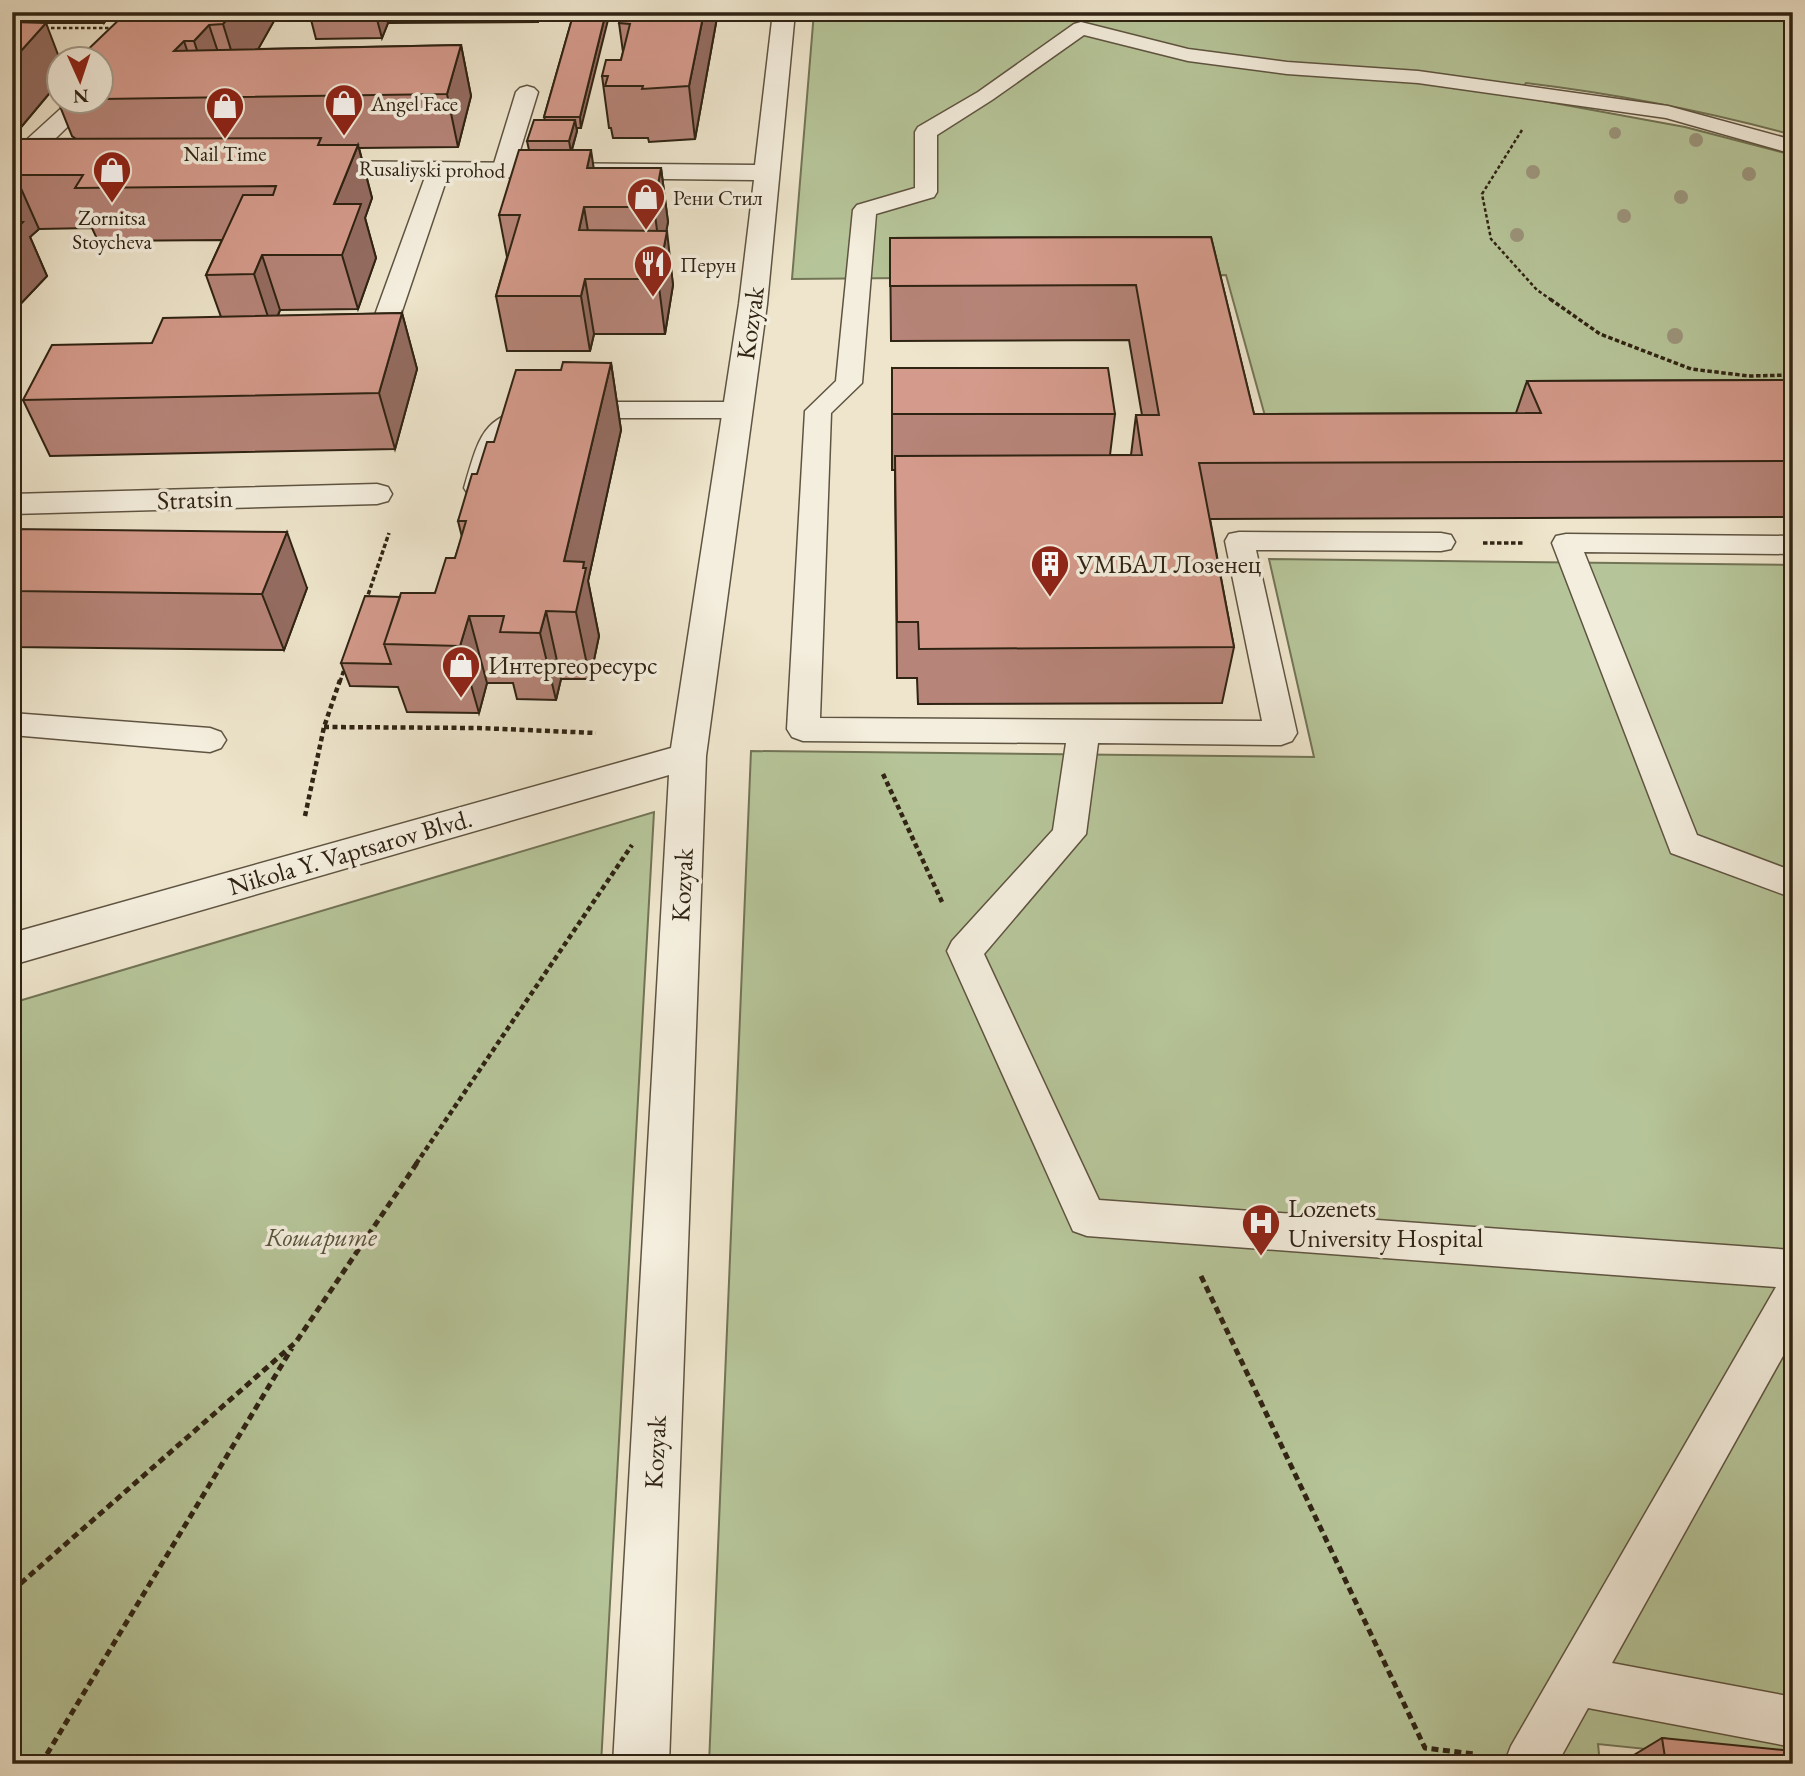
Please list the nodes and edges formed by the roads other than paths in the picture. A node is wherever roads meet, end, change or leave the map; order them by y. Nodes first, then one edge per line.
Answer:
1 (784, 12) edge
2 (527, 92) dead end
3 (66, 116) edge
4 (1793, 147) edge
5 (13, 165) edge
6 (55, 165) edge
7 (284, 168) edge
8 (439, 169) junction
9 (503, 170) junction
10 (768, 173) junction
11 (385, 323) edge
12 (738, 410) junction
13 (377, 494) dead end
14 (12, 504) edge
15 (473, 507) edge
16 (1441, 542) road end
17 (1793, 545) edge
18 (12, 724) edge
19 (1084, 732) junction
20 (211, 740) dead end
21 (688, 756) junction
22 (1793, 886) edge
23 (12, 949) edge
24 (1793, 1269) edge
25 (1793, 1297) edge
26 (1576, 1681) junction
27 (1793, 1722) edge
28 (1530, 1762) edge
29 (641, 1764) edge

1 - 10 street, Kozyak
2 - 9 lane
3 - 5 street
4 - 19 lane
5 - 6 street
7 - 8 street, Rusaliyski prohod
8 - 9 street, Rusaliyski prohod
8 - 11 lane
9 - 10 street, Rusaliyski prohod
10 - 12 street, Kozyak
12 - 15 lane
12 - 21 street, Kozyak
13 - 14 street, Stratsin
16 - 19 lane
17 - 22 lane
18 - 20 lane
19 - 24 lane
21 - 23 street, Nikola Y. Vaptsarov Blvd.
21 - 29 street, Kozyak
25 - 26 lane
26 - 27 lane
26 - 28 lane

